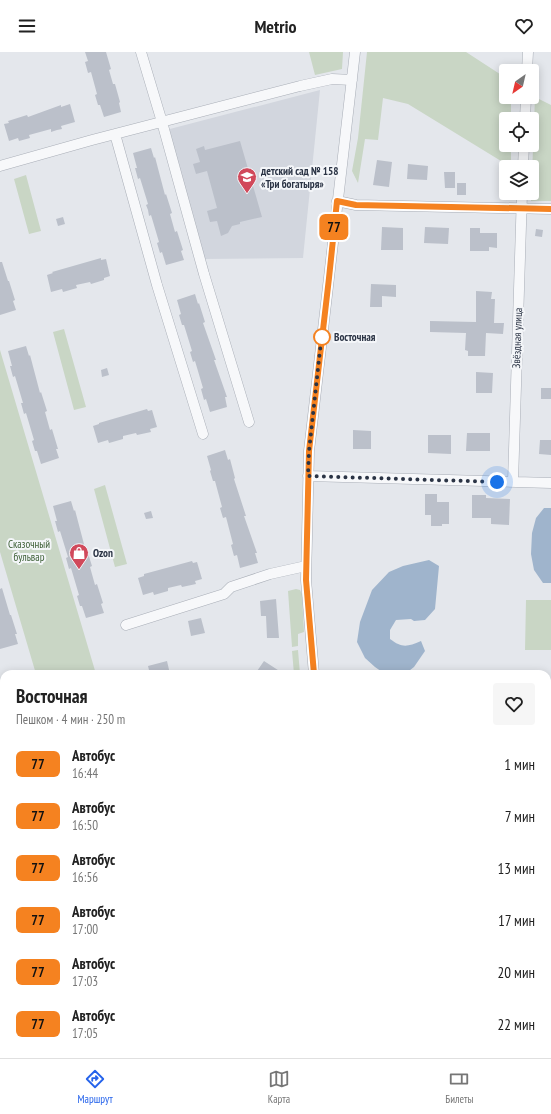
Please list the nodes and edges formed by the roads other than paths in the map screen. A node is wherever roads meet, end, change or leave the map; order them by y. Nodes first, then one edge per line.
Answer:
1 (141, 52) edge
2 (355, 52) edge
3 (528, 52) edge
4 (527, 64) edge
5 (352, 80) junction
6 (162, 122) junction
7 (115, 134) junction
8 (0, 166) edge
9 (522, 200) edge
10 (337, 201) junction
11 (521, 209) junction
12 (551, 209) edge
13 (249, 422) dead end
14 (203, 434) dead end
15 (308, 476) junction
16 (513, 482) junction
17 (551, 483) edge
18 (306, 566) junction
19 (126, 625) dead end
20 (314, 670) edge

1 - 6 street
2 - 5 street
3 - 4 street
5 - 6 street
5 - 10 street
6 - 7 street
6 - 13 street
7 - 8 street
7 - 14 street
9 - 11 street, Звёздная улица
10 - 11 street
10 - 15 street
11 - 12 street
11 - 16 street, Звёздная улица
15 - 16 street
15 - 18 street
16 - 17 street
18 - 19 street
18 - 20 street

